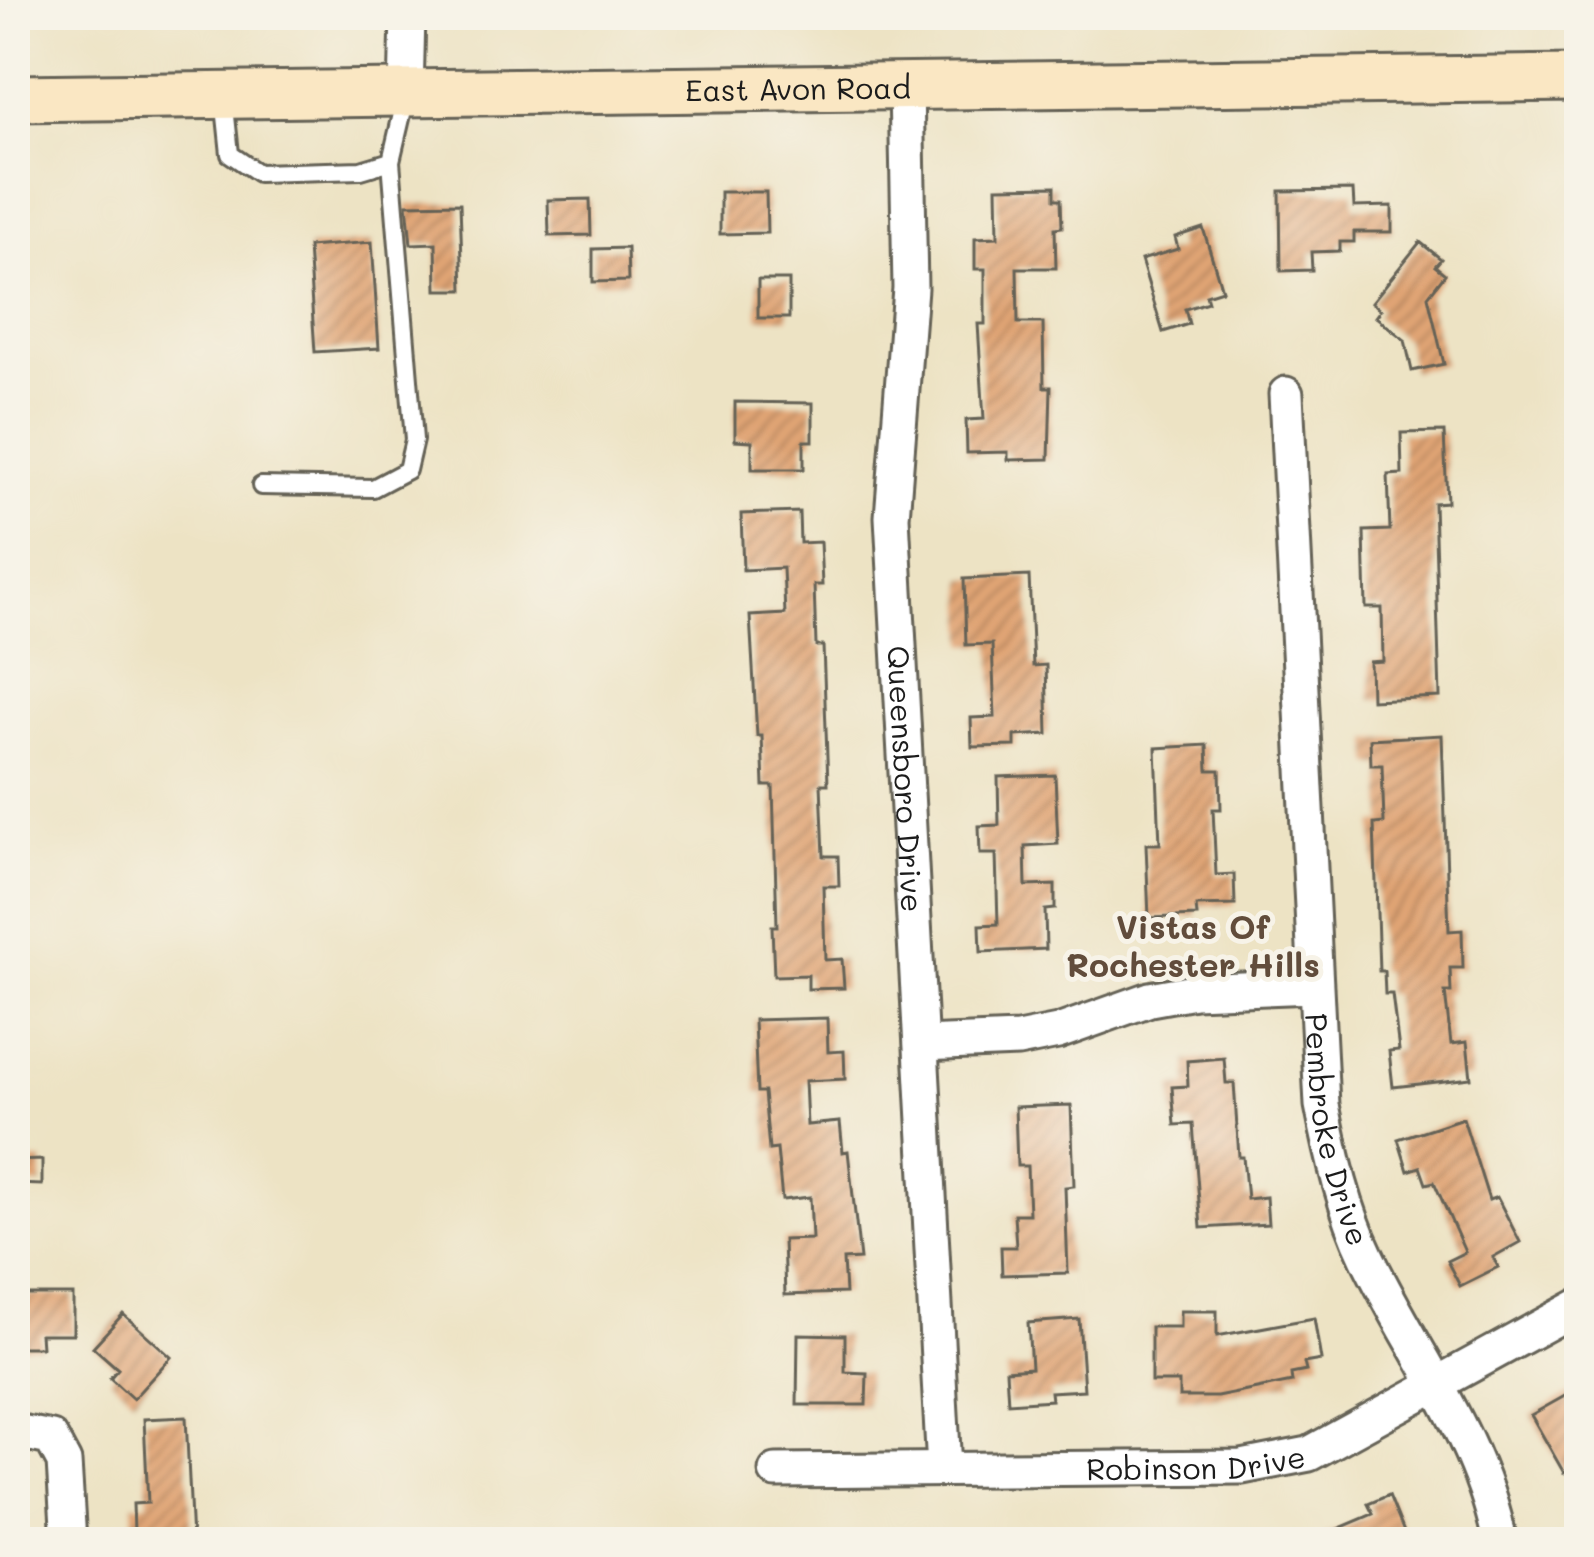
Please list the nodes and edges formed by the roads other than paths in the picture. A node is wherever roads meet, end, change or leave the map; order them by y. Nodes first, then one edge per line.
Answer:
1 (408, 15) edge
2 (1579, 78) edge
3 (906, 87) junction
4 (406, 94) junction
5 (224, 96) junction
6 (15, 98) edge
7 (391, 161) junction
8 (1286, 394) dead end
9 (262, 486) dead end
10 (1313, 986) junction
11 (922, 1044) junction
12 (1579, 1306) edge
13 (1437, 1384) junction
14 (15, 1430) edge
15 (944, 1469) junction
16 (776, 1471) dead end
17 (69, 1542) edge
18 (1500, 1542) edge

1 - 4 street
2 - 3 main road, East Avon Road
3 - 4 main road, East Avon Road
3 - 11 street, Queensboro Drive
4 - 5 main road, East Avon Road
4 - 7 lane
5 - 6 main road, East Avon Road
5 - 7 lane
7 - 9 lane
8 - 10 street, Pembroke Drive
10 - 11 street
10 - 13 street, Pembroke Drive
11 - 15 street, Queensboro Drive
12 - 13 street, Robinson Drive
13 - 15 street, Robinson Drive
13 - 18 street, Pembroke Drive
14 - 17 street
15 - 16 street, Robinson Drive

